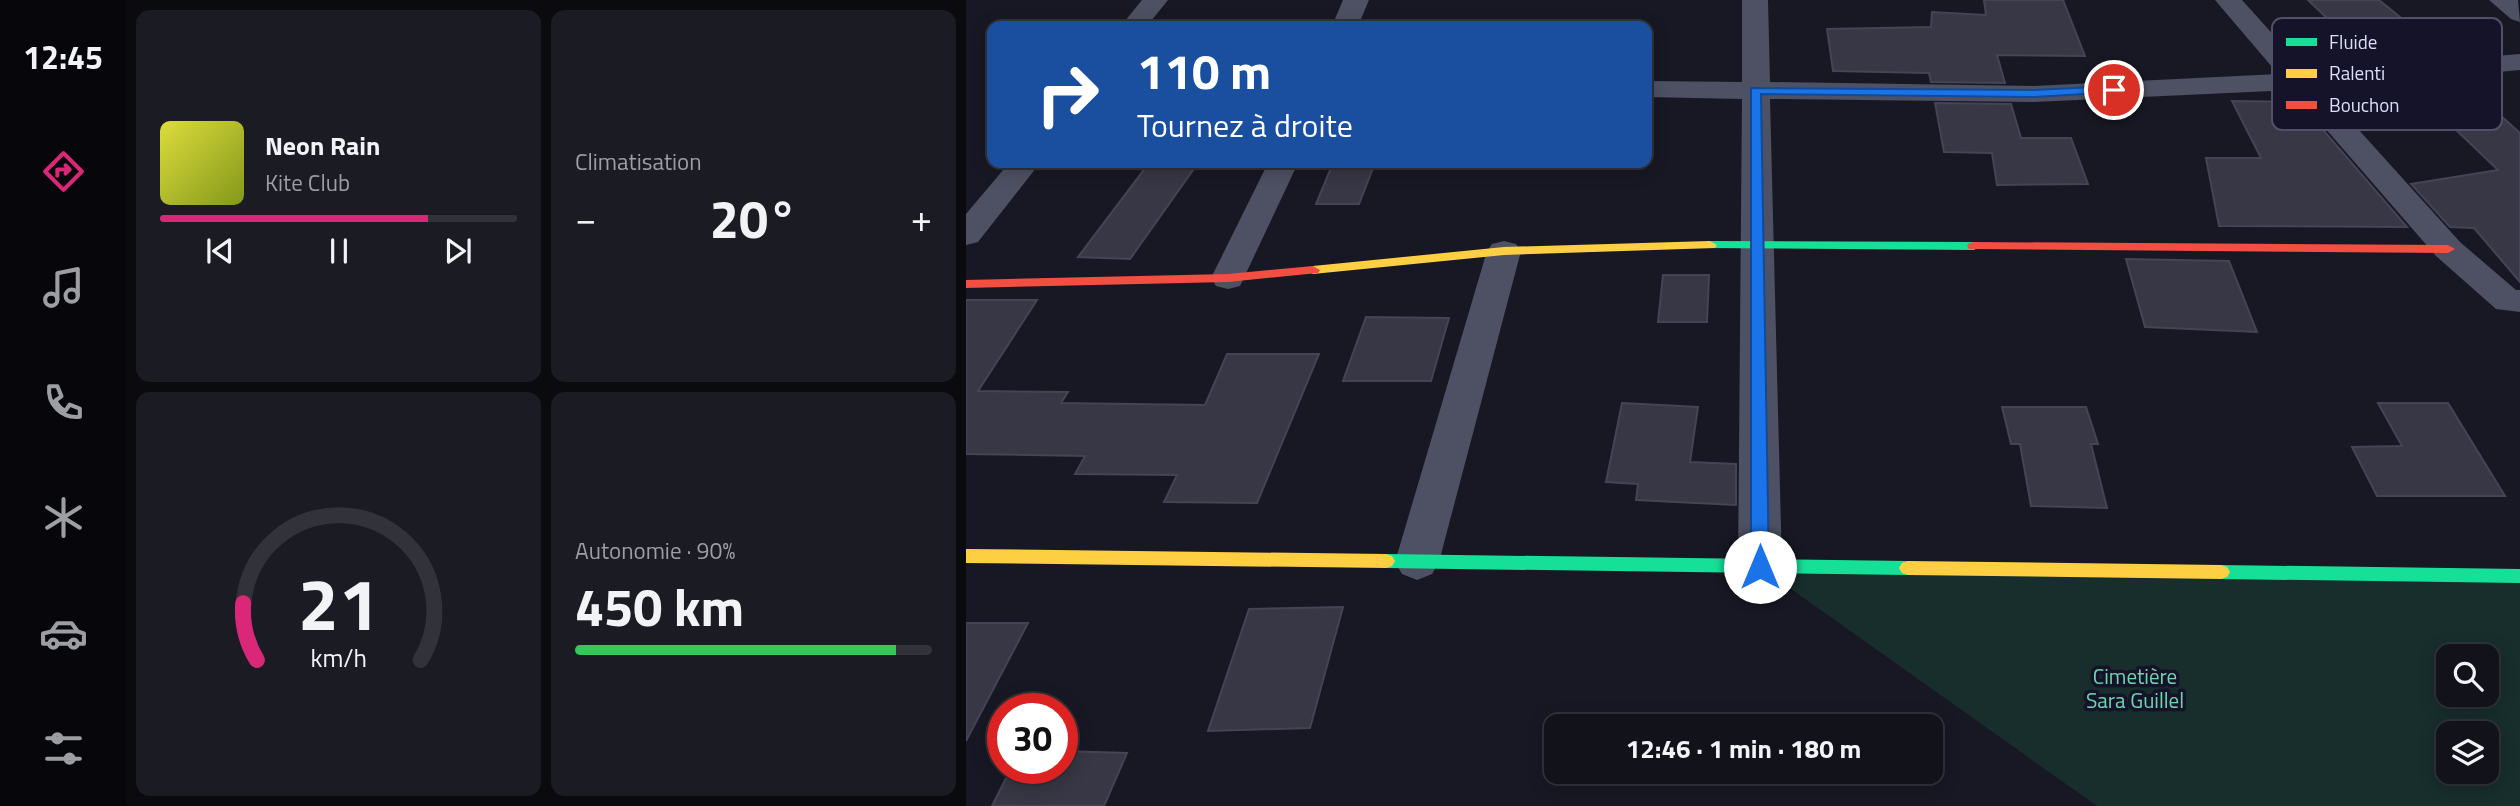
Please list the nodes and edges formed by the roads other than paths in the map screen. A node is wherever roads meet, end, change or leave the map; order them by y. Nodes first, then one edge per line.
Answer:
1 (1156, 0) edge
2 (1356, 0) edge
3 (1755, 0) edge
4 (2228, 0) edge
5 (2502, 0) edge
6 (2520, 14) edge
7 (1138, 21) edge
8 (1347, 21) edge
9 (2272, 50) edge
10 (2520, 62) edge
11 (2502, 64) edge
12 (2272, 82) edge
13 (1652, 89) edge
14 (1755, 90) junction
15 (2343, 130) edge
16 (1020, 168) edge
17 (1281, 168) edge
18 (967, 233) edge
19 (1756, 244) junction
20 (2448, 249) junction
21 (1504, 251) junction
22 (1228, 278) junction
23 (966, 284) edge
24 (2520, 301) edge
25 (966, 556) edge
26 (1417, 562) junction
27 (1760, 567) junction
28 (2520, 576) edge

1 - 7 street
2 - 8 street
3 - 14 street
4 - 9 street
5 - 6 street
10 - 11 street
12 - 14 street
13 - 14 street
14 - 19 street
15 - 20 street
16 - 18 street
17 - 22 street
19 - 20 street
19 - 21 street
19 - 27 street
20 - 24 street
21 - 22 street
21 - 26 street
22 - 23 street
25 - 26 street
26 - 27 street
27 - 28 street

